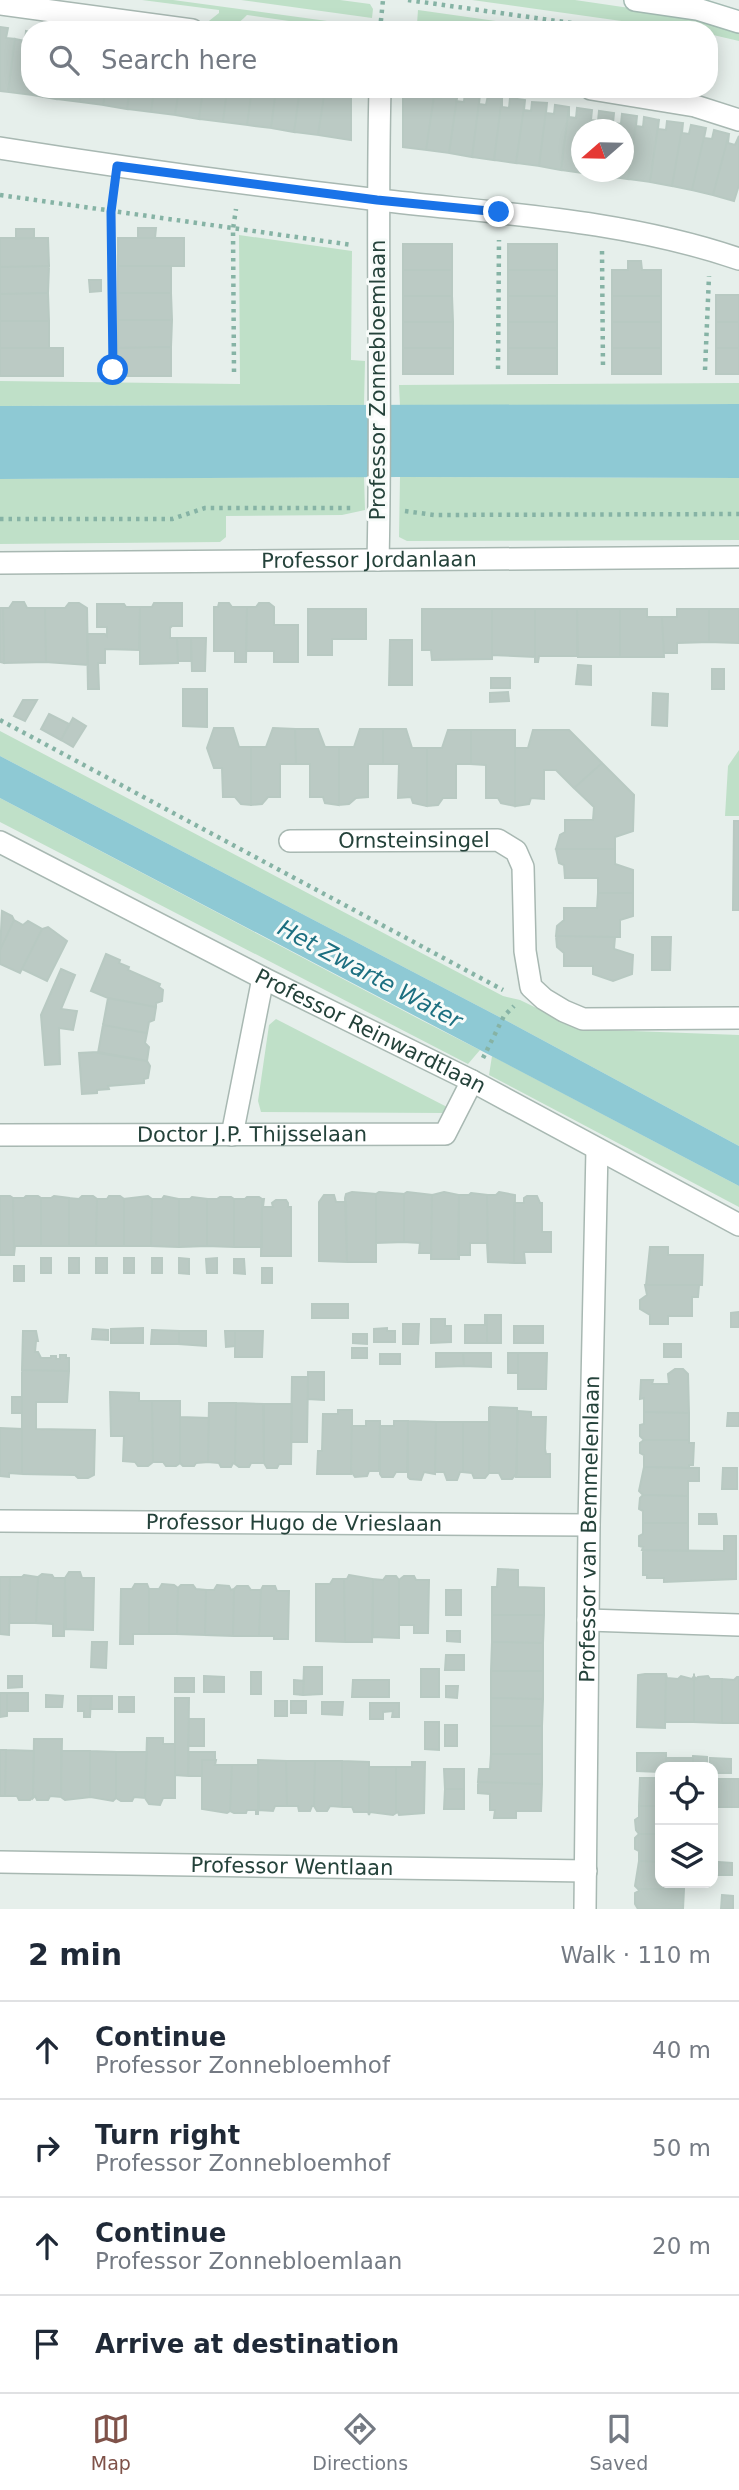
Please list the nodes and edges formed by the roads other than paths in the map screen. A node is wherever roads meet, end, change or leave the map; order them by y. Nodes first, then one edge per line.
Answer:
1 (635, 0) edge
2 (0, 4) edge
3 (126, 21) edge
4 (739, 22) edge
5 (380, 98) edge
6 (646, 98) edge
7 (739, 120) edge
8 (0, 148) edge
9 (377, 200) junction
10 (739, 259) edge
11 (739, 557) edge
12 (378, 560) junction
13 (0, 563) edge
14 (290, 841) dead end
15 (0, 842) edge
16 (263, 978) junction
17 (739, 1018) edge
18 (472, 1081) junction
19 (0, 1135) edge
20 (232, 1135) junction
21 (597, 1149) junction
22 (739, 1225) edge
23 (0, 1521) edge
24 (589, 1525) junction
25 (588, 1620) junction
26 (739, 1625) edge
27 (0, 1862) edge
28 (586, 1871) junction
29 (585, 1909) edge

1 - 4 street
2 - 3 street
5 - 9 street, Professor Zonnebloemlaan
6 - 7 street
8 - 9 street
9 - 10 street
9 - 12 street, Professor Zonnebloemlaan
11 - 12 street, Professor Jordanlaan
12 - 13 street, Professor Jordanlaan
14 - 17 street, Ornsteinsingel
15 - 16 street, Professor Reinwardtlaan
16 - 18 street, Professor Reinwardtlaan
16 - 20 street
18 - 20 street, Doctor J.P. Thijsselaan
18 - 21 street, Professor Reinwardtlaan
19 - 20 street, Doctor J.P. Thijsselaan
21 - 22 street, Professor Reinwardtlaan
21 - 24 street, Professor van Bemmelenlaan
23 - 24 street, Professor Hugo de Vrieslaan
24 - 25 street, Professor van Bemmelenlaan
25 - 26 street
25 - 28 street, Professor van Bemmelenlaan
27 - 28 street, Professor Wentlaan
28 - 29 street, Professor van Bemmelenlaan

